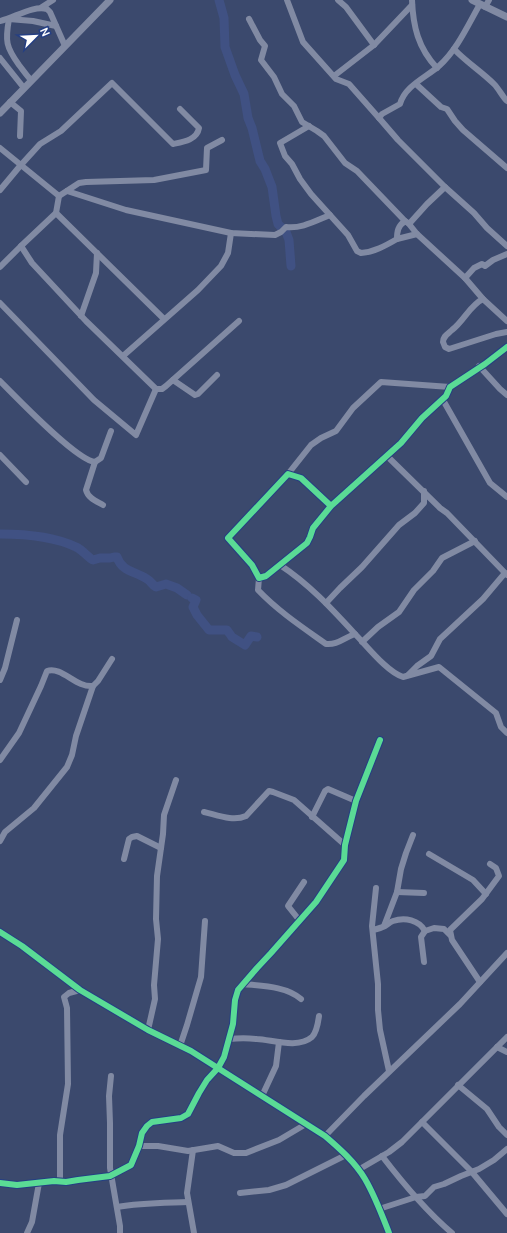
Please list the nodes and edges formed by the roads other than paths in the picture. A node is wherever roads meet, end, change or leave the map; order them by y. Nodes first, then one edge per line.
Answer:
1 (37, 0) edge
2 (52, 0) edge
3 (110, 0) edge
4 (287, 0) edge
5 (338, 0) edge
6 (472, 0) edge
7 (489, 0) edge
8 (412, 3) edge
9 (483, 6) junction
10 (40, 8) junction
11 (507, 18) edge
12 (8, 19) junction
13 (249, 19) dead end
14 (0, 21) edge
15 (56, 26) junction
16 (374, 45) junction
17 (64, 46) junction
18 (454, 49) junction
19 (0, 58) edge
20 (436, 68) junction
21 (334, 76) junction
22 (31, 80) junction
23 (416, 84) junction
24 (24, 88) junction
25 (507, 101) edge
26 (10, 102) junction
27 (180, 109) dead end
28 (0, 113) edge
29 (379, 118) junction
30 (309, 126) junction
31 (20, 136) dead end
32 (222, 140) dead end
33 (0, 148) edge
34 (20, 166) junction
35 (507, 168) edge
36 (445, 187) junction
37 (0, 190) edge
38 (68, 191) junction
39 (59, 196) junction
40 (56, 213) junction
41 (330, 215) junction
42 (407, 223) junction
43 (231, 233) junction
44 (417, 234) junction
45 (397, 239) junction
46 (21, 246) junction
47 (507, 246) edge
48 (97, 253) junction
49 (507, 254) edge
50 (0, 267) edge
51 (465, 278) junction
52 (483, 299) junction
53 (0, 303) edge
54 (81, 316) junction
55 (164, 319) junction
56 (507, 321) edge
57 (239, 322) dead end
58 (507, 332) edge
59 (507, 347) edge
60 (123, 356) junction
61 (480, 366) junction
62 (217, 375) dead end
63 (173, 380) junction
64 (0, 381) edge
65 (450, 387) junction
66 (156, 389) junction
67 (507, 395) edge
68 (442, 400) junction
69 (111, 431) dead end
70 (0, 455) edge
71 (387, 456) junction
72 (95, 462) junction
73 (288, 474) junction
74 (26, 482) dead end
75 (424, 491) junction
76 (506, 495) edge
77 (434, 502) junction
78 (424, 503) junction
79 (103, 505) dead end
80 (331, 506) junction
81 (475, 540) junction
82 (280, 565) junction
83 (506, 574) edge
84 (259, 578) junction
85 (326, 603) junction
86 (17, 620) dead end
87 (355, 634) junction
88 (362, 642) junction
89 (112, 659) dead end
90 (407, 676) junction
91 (0, 680) edge
92 (93, 686) junction
93 (507, 733) edge
94 (380, 740) dead end
95 (0, 760) edge
96 (176, 780) dead end
97 (356, 801) junction
98 (204, 812) dead end
99 (312, 817) junction
100 (413, 835) dead end
101 (0, 841) edge
102 (345, 845) junction
103 (161, 848) junction
104 (429, 854) dead end
105 (124, 859) dead end
106 (490, 864) dead end
107 (304, 882) dead end
108 (376, 888) dead end
109 (397, 892) junction
110 (424, 893) dead end
111 (486, 894) junction
112 (205, 921) dead end
113 (300, 921) junction
114 (384, 926) junction
115 (373, 930) junction
116 (424, 931) junction
117 (0, 932) edge
118 (450, 935) junction
119 (507, 953) edge
120 (424, 962) dead end
121 (480, 982) junction
122 (242, 984) junction
123 (80, 990) junction
124 (301, 999) dead end
125 (319, 1016) dead end
126 (148, 1030) junction
127 (507, 1037) edge
128 (230, 1039) junction
129 (279, 1042) junction
130 (180, 1046) junction
131 (497, 1047) junction
132 (507, 1052) edge
133 (218, 1068) junction
134 (389, 1071) junction
135 (111, 1076) dead end
136 (458, 1085) junction
137 (262, 1096) junction
138 (422, 1122) junction
139 (306, 1124) junction
140 (507, 1135) edge
141 (325, 1136) junction
142 (139, 1146) junction
143 (507, 1149) edge
144 (193, 1150) junction
145 (346, 1155) junction
146 (382, 1156) junction
147 (358, 1170) junction
148 (471, 1172) junction
149 (110, 1176) junction
150 (60, 1181) junction
151 (0, 1183) edge
152 (39, 1183) junction
153 (240, 1193) dead end
154 (416, 1197) junction
155 (188, 1202) junction
156 (117, 1207) junction
157 (379, 1210) junction
158 (507, 1214) edge
159 (27, 1233) edge
160 (120, 1233) edge
161 (194, 1233) edge
162 (389, 1233) edge
163 (452, 1233) edge

1 - 10 street
2 - 10 street
3 - 17 street
4 - 21 street
5 - 16 street
6 - 9 street
7 - 9 street
8 - 16 street
8 - 20 street
9 - 11 street
9 - 18 street
10 - 12 street
10 - 15 street
12 - 14 street
12 - 15 street
12 - 22 street
13 - 30 street
15 - 17 street
16 - 21 street
17 - 22 street
18 - 20 street
18 - 25 street
19 - 24 street
20 - 23 street
21 - 29 street
22 - 24 street
23 - 29 street
23 - 35 street
24 - 26 street
26 - 28 street
26 - 31 street
27 - 34 street
29 - 36 street
30 - 41 street
30 - 42 street
32 - 38 street
33 - 34 street
34 - 37 street
34 - 39 street
36 - 42 street
36 - 47 street
38 - 39 street
38 - 43 street
39 - 40 street
40 - 46 street
40 - 48 street
41 - 43 street
41 - 45 street
42 - 44 street
42 - 45 street
43 - 55 street
44 - 45 street
44 - 51 street
46 - 50 street
46 - 54 street
48 - 54 street
48 - 55 street
49 - 51 street
51 - 52 street
52 - 56 street
52 - 58 street
53 - 66 street
54 - 60 street
55 - 60 street
57 - 63 street
59 - 61 street
60 - 66 street
61 - 65 street
61 - 67 street
62 - 63 street
63 - 66 street
64 - 72 street
65 - 68 street
65 - 73 street
68 - 71 street
68 - 76 street
69 - 72 street
70 - 74 street
71 - 75 street
71 - 80 street
72 - 79 street
73 - 80 street
73 - 84 street
75 - 77 street
75 - 78 street
77 - 78 street
77 - 81 street
78 - 85 street
80 - 82 street
81 - 83 street
81 - 88 street
82 - 84 street
82 - 85 street
83 - 90 street
84 - 87 street
85 - 87 street
86 - 91 street
87 - 88 street
88 - 90 street
89 - 92 street
90 - 93 street
92 - 95 street
92 - 101 street
94 - 97 street
96 - 103 street
97 - 99 street
97 - 102 street
98 - 99 street
99 - 102 street
100 - 109 street
102 - 113 street
103 - 105 street
103 - 126 street
104 - 111 street
106 - 111 street
107 - 113 street
108 - 115 street
109 - 110 street
109 - 114 street
111 - 118 street
112 - 130 street
113 - 122 street
114 - 115 street
114 - 116 street
115 - 134 street
116 - 118 street
116 - 120 street
117 - 123 street
118 - 121 street
119 - 121 street
121 - 134 street
122 - 124 street
122 - 128 street
123 - 126 street
123 - 150 street
125 - 129 street
126 - 130 street
127 - 131 street
128 - 129 street
128 - 133 street
129 - 137 street
130 - 133 street
131 - 132 street
131 - 136 street
133 - 137 street
133 - 142 street
134 - 141 street
135 - 149 street
136 - 138 street
136 - 140 street
137 - 139 street
138 - 146 street
138 - 148 street
139 - 141 street
139 - 144 street
141 - 145 street
142 - 144 street
142 - 149 street
143 - 148 street
144 - 155 street
145 - 147 street
145 - 153 street
146 - 147 street
146 - 154 street
147 - 157 street
148 - 154 street
148 - 158 street
149 - 150 street
149 - 156 street
150 - 152 street
151 - 152 street
152 - 159 street
154 - 157 street
154 - 163 street
155 - 156 street
155 - 161 street
156 - 160 street
157 - 162 street

